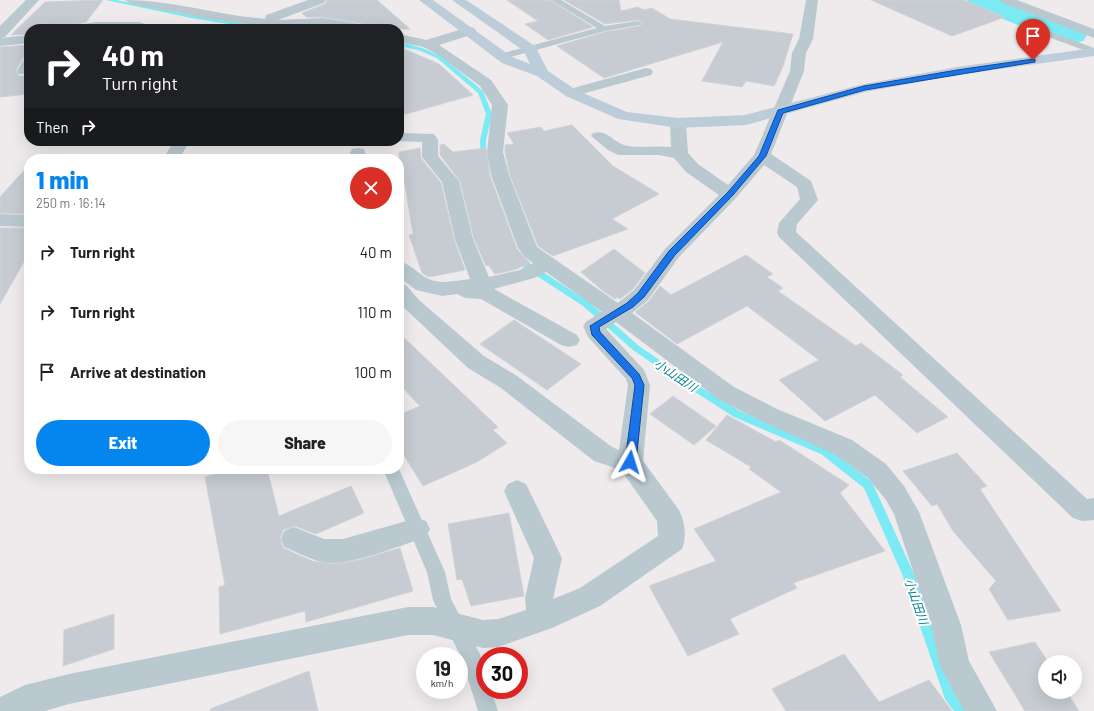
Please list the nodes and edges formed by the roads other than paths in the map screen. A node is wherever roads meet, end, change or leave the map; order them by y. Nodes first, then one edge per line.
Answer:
1 (33, 0) edge
2 (131, 0) edge
3 (320, 0) edge
4 (425, 0) edge
5 (458, 0) edge
6 (555, 0) edge
7 (812, 0) edge
8 (1006, 0) edge
9 (261, 22) junction
10 (637, 22) dead end
11 (279, 24) edge
12 (279, 24) edge
13 (344, 24) edge
14 (1028, 26) dead end
15 (604, 29) junction
16 (2, 30) edge
17 (469, 31) junction
18 (1094, 34) edge
19 (24, 40) edge
20 (0, 42) edge
21 (404, 44) edge
22 (427, 44) junction
23 (530, 49) junction
24 (1094, 51) edge
25 (503, 56) junction
26 (646, 72) dead end
27 (542, 73) junction
28 (571, 93) junction
29 (780, 112) junction
30 (678, 123) junction
31 (599, 136) dead end
32 (404, 138) edge
33 (680, 154) junction
34 (762, 156) junction
35 (730, 194) junction
36 (0, 220) edge
37 (24, 221) edge
38 (537, 268) junction
39 (404, 271) edge
40 (482, 283) junction
41 (442, 289) junction
42 (404, 296) edge
43 (609, 318) junction
44 (568, 340) dead end
45 (630, 462) junction
46 (393, 474) edge
47 (516, 491) dead end
48 (1094, 509) edge
49 (417, 529) junction
50 (294, 539) dead end
51 (542, 618) junction
52 (454, 626) junction
53 (5, 711) edge
54 (488, 711) edge
55 (981, 711) edge

1 - 16 street
2 - 9 street
3 - 9 street
4 - 17 street
5 - 23 street
6 - 15 lane
7 - 29 street
8 - 18 street
9 - 11 street
10 - 15 lane
12 - 13 street
14 - 24 lane
15 - 23 lane
17 - 22 street
17 - 25 street
19 - 20 street
21 - 22 street
22 - 38 street
23 - 25 lane
23 - 27 street
24 - 29 street
25 - 27 street
26 - 28 street
27 - 28 street
28 - 30 street
29 - 30 street
29 - 34 street
30 - 33 street
31 - 33 street
32 - 40 street
33 - 35 street
34 - 35 street
34 - 48 street
35 - 43 street
36 - 37 street
38 - 40 street
38 - 43 street
39 - 41 street
40 - 41 street
41 - 44 street
42 - 45 street
43 - 45 street
43 - 55 street
45 - 51 street
46 - 49 lane
47 - 51 street
49 - 50 street
49 - 52 lane
51 - 52 street
52 - 53 street
52 - 54 lane

